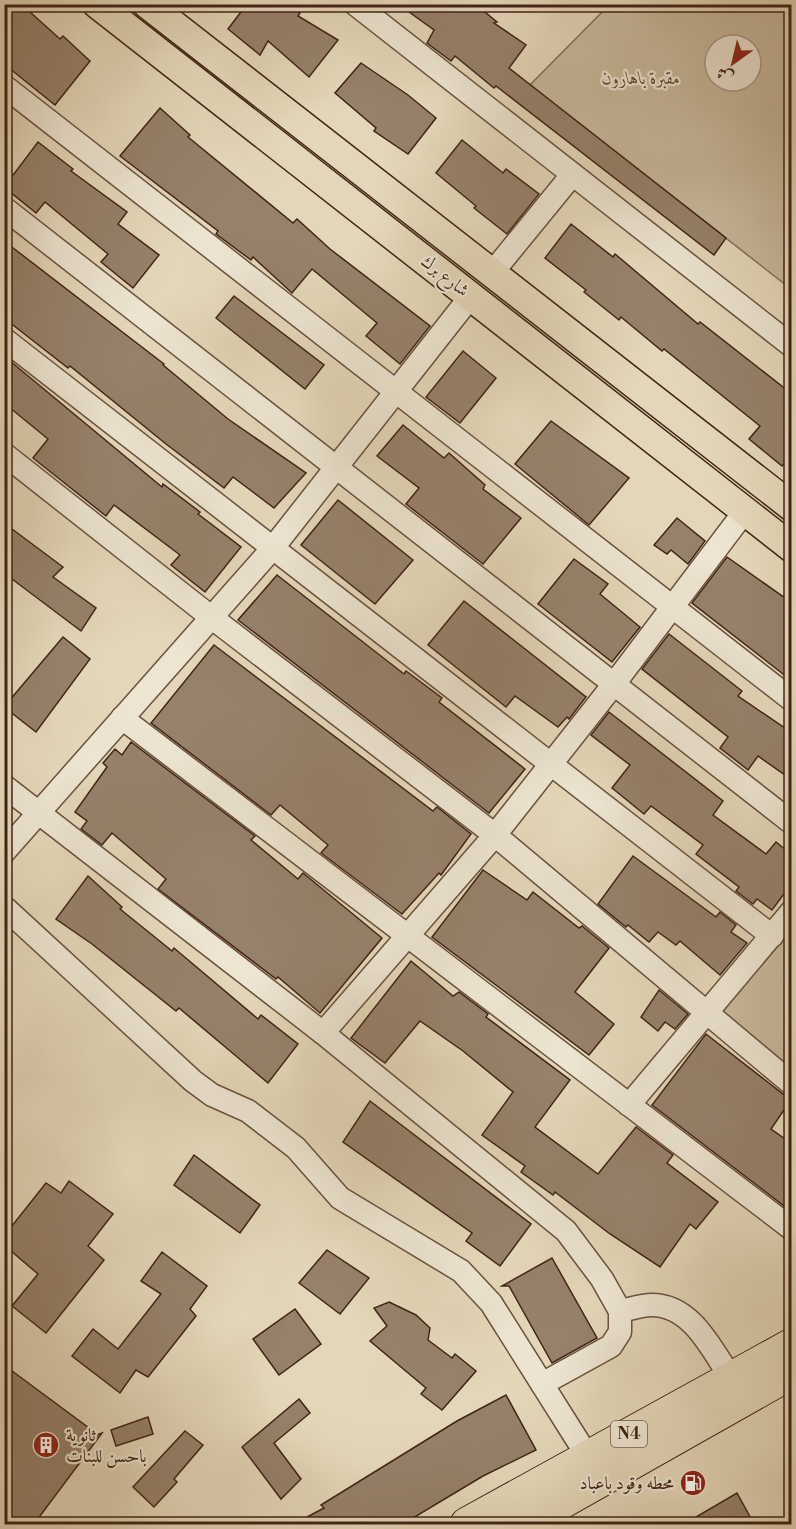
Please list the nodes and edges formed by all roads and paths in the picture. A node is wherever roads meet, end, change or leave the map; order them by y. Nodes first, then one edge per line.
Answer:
1 (97, 4) edge
2 (147, 4) edge
3 (355, 4) edge
4 (4, 86) edge
5 (572, 175) junction
6 (4, 208) edge
7 (492, 273) junction
8 (471, 296) junction
9 (4, 339) edge
10 (792, 346) edge
11 (395, 393) junction
12 (4, 454) edge
13 (338, 467) junction
14 (792, 507) edge
15 (745, 511) junction
16 (792, 548) edge
17 (272, 549) junction
18 (672, 607) junction
19 (211, 618) junction
20 (614, 684) junction
21 (792, 700) edge
22 (122, 718) junction
23 (551, 765) junction
24 (4, 786) edge
25 (39, 813) junction
26 (792, 823) edge
27 (495, 835) junction
28 (4, 852) edge
29 (4, 907) edge
30 (792, 911) edge
31 (772, 936) junction
32 (407, 937) junction
33 (707, 1015) junction
34 (323, 1033) junction
35 (792, 1084) edge
36 (628, 1105) junction
37 (792, 1229) edge
38 (620, 1311) junction
39 (792, 1345) edge
40 (792, 1372) edge
41 (731, 1378) junction
42 (542, 1384) junction
43 (588, 1457) junction
44 (467, 1524) edge
45 (523, 1524) edge

1 - 8 main road, شارع برك
2 - 7 main road, شارع برك
3 - 5 street
4 - 11 street
5 - 7 street
5 - 10 street
6 - 13 street
7 - 14 main road, شارع برك
8 - 11 street
8 - 15 main road, شارع برك
9 - 17 street
11 - 13 street
11 - 18 street
12 - 19 street
13 - 17 street
13 - 20 street
15 - 16 main road, شارع برك
15 - 18 street
17 - 19 street
17 - 23 street
18 - 20 street
18 - 21 street
19 - 22 street
19 - 27 street
20 - 23 street
20 - 26 street
22 - 25 street
22 - 32 street
23 - 27 street
23 - 31 street
24 - 25 street
25 - 28 street
25 - 34 street
27 - 32 street
27 - 33 street
29 - 42 street
30 - 31 street
31 - 33 street
32 - 34 street
32 - 36 street
33 - 35 street
33 - 36 street
34 - 38 street
36 - 37 street
38 - 41 street
38 - 42 street
39 - 41 highway, N4
40 - 45 highway, N4
41 - 43 highway, N4
42 - 43 street
43 - 44 highway, N4

